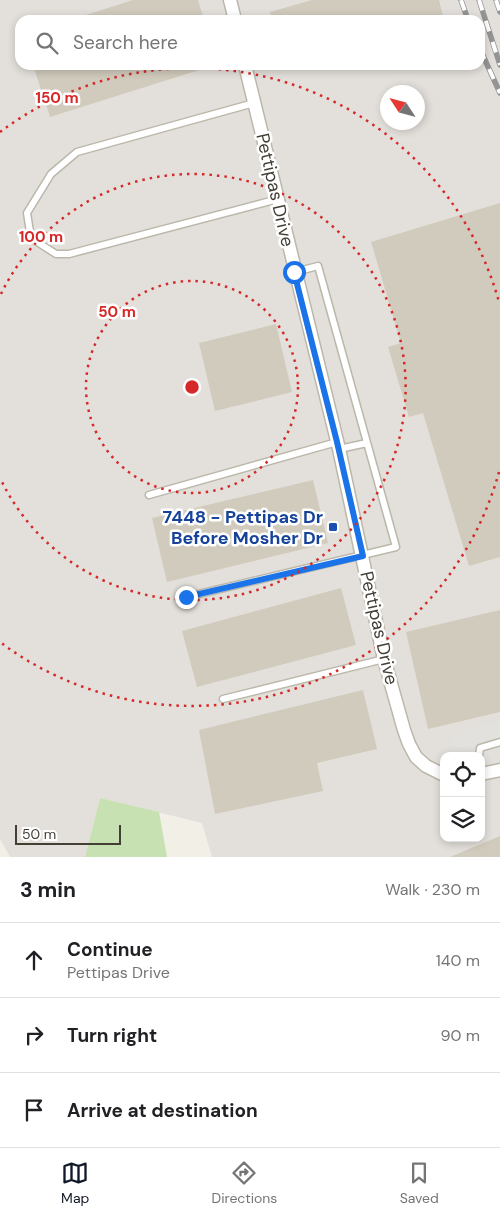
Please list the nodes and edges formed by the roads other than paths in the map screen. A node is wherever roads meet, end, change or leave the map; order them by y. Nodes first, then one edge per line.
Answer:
1 (230, 0) edge
2 (233, 15) edge
3 (246, 70) edge
4 (254, 103) junction
5 (278, 198) junction
6 (294, 272) junction
7 (367, 443) junction
8 (338, 446) junction
9 (149, 495) dead end
10 (363, 556) junction
11 (186, 597) dead end
12 (384, 659) junction
13 (222, 699) dead end
14 (500, 742) edge
15 (480, 752) edge
16 (500, 770) edge
17 (439, 773) edge
18 (485, 773) edge

1 - 2 street
3 - 4 street, Pettipas Drive
4 - 5 street, Pettipas Drive
4 - 5 lane
5 - 6 street, Pettipas Drive
6 - 7 lane
6 - 8 street, Pettipas Drive
7 - 8 lane
7 - 10 lane
8 - 9 lane
8 - 10 street, Pettipas Drive
10 - 11 lane
10 - 12 street, Pettipas Drive
12 - 13 lane
12 - 17 street, Pettipas Drive
14 - 15 lane
16 - 18 street

